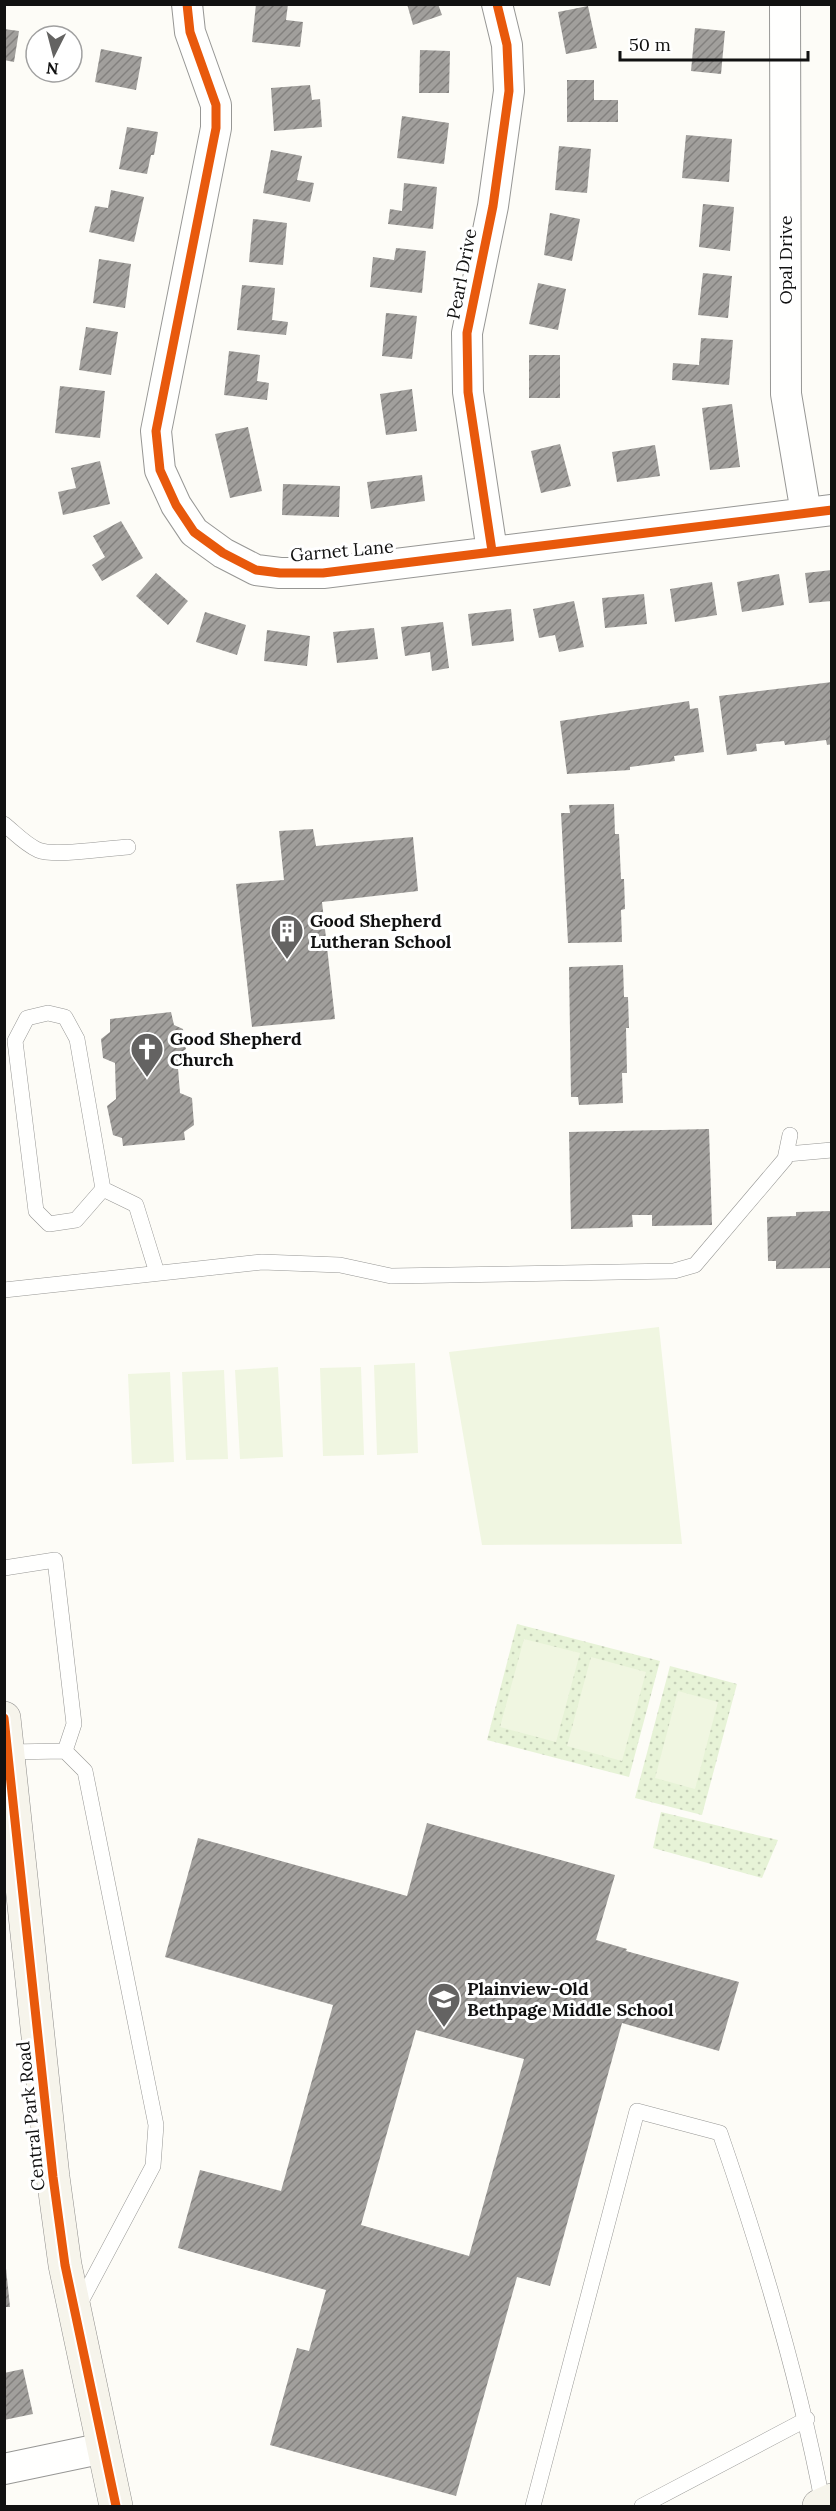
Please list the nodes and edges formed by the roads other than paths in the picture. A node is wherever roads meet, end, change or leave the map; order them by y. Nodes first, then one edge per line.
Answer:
1 (187, 4) edge
2 (497, 4) edge
3 (785, 4) edge
4 (819, 512) edge
5 (492, 551) junction
6 (4, 824) edge
7 (128, 847) dead end
8 (790, 1135) dead end
9 (831, 1150) edge
10 (786, 1154) junction
11 (103, 1189) junction
12 (157, 1274) junction
13 (4, 1290) edge
14 (4, 1568) edge
15 (4, 1718) edge
16 (65, 1750) junction
17 (8, 1752) junction
18 (75, 2312) junction
19 (807, 2419) junction
20 (104, 2448) junction
21 (4, 2469) edge
22 (825, 2504) edge
23 (116, 2506) edge
24 (533, 2506) edge
25 (642, 2506) edge

1 - 5 street, Garnet Lane
2 - 5 street, Pearl Drive
3 - 4 street, Opal Drive
4 - 5 street, Garnet Lane
6 - 7 lane
8 - 10 lane
9 - 10 lane
10 - 12 lane
11 - 11 lane
11 - 12 lane
12 - 13 lane
14 - 16 lane
15 - 17 street, Central Park Road
16 - 17 lane
16 - 18 lane
17 - 18 street, Central Park Road
18 - 20 street, Central Park Road
19 - 22 lane
19 - 24 lane
19 - 25 lane
20 - 21 street
20 - 23 street, Central Park Road

